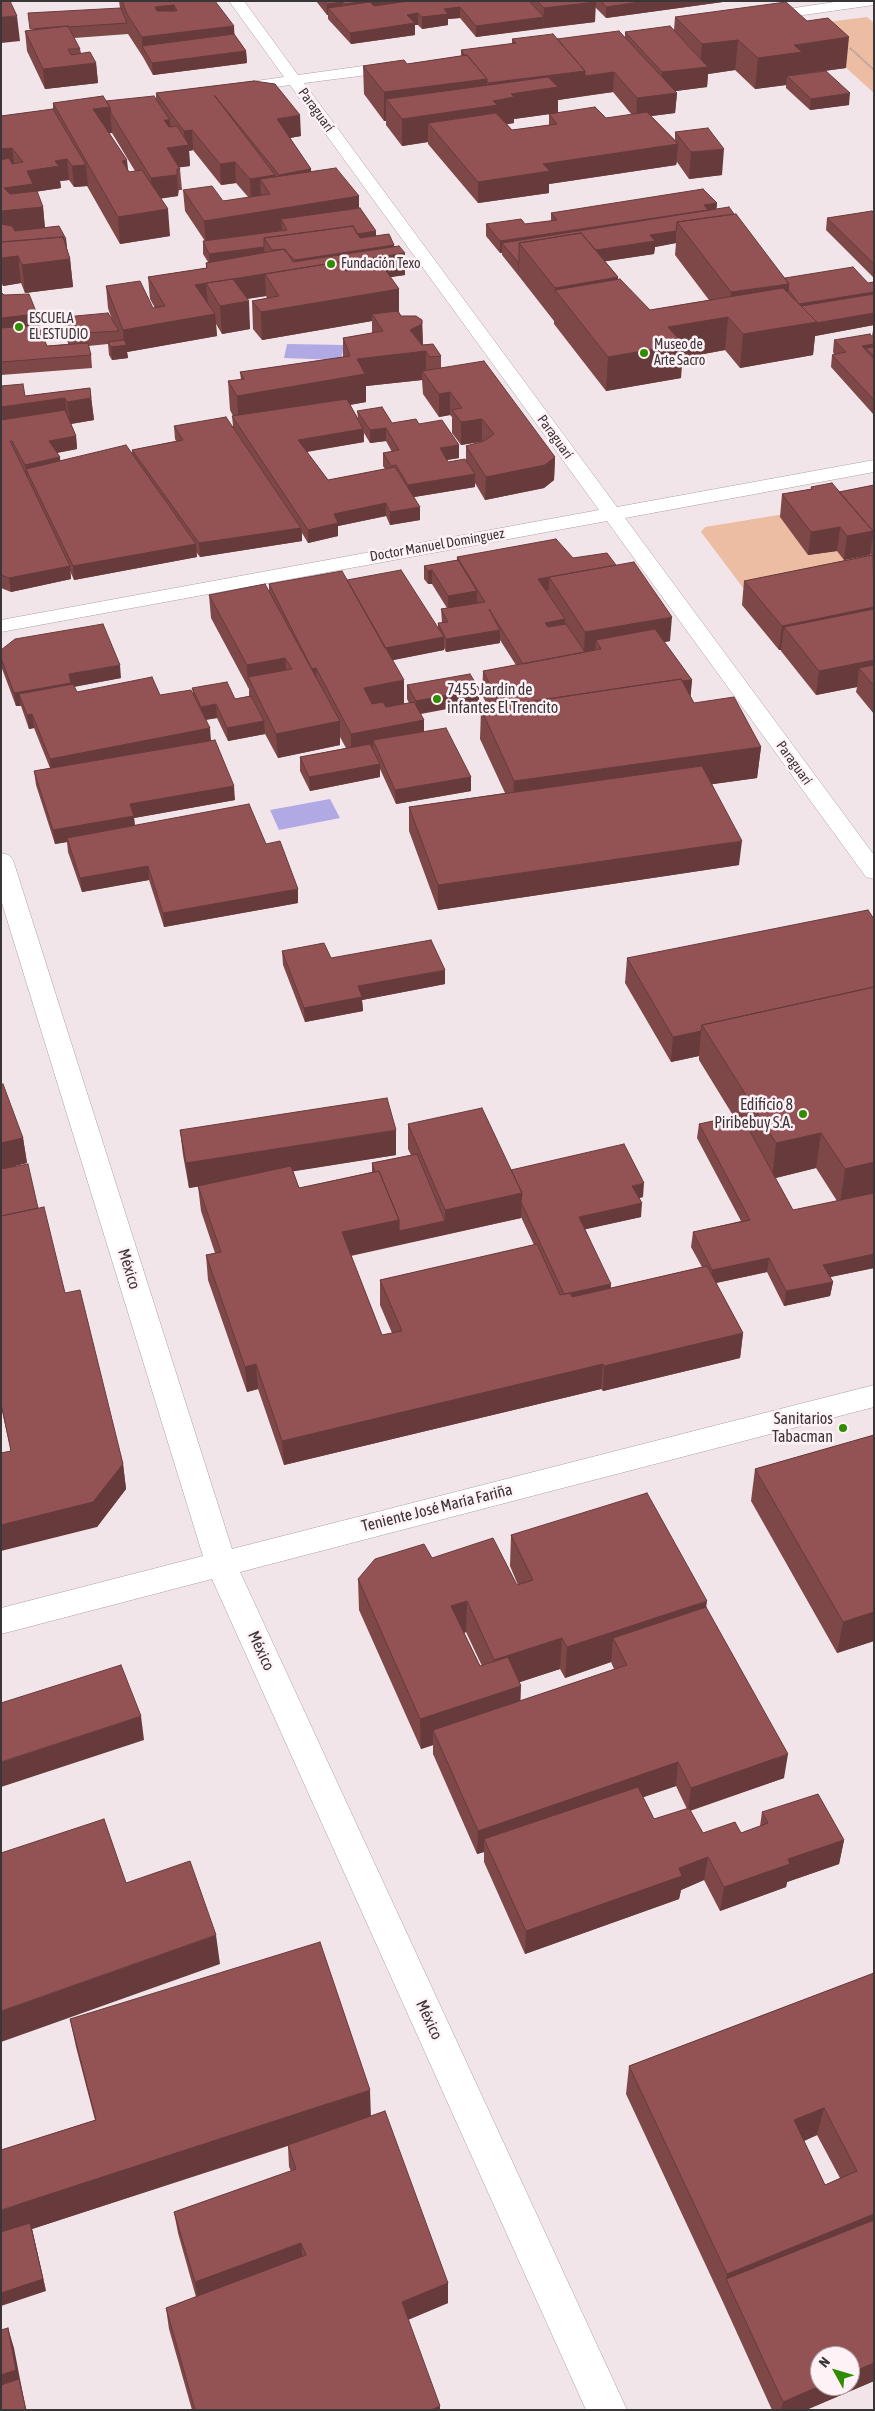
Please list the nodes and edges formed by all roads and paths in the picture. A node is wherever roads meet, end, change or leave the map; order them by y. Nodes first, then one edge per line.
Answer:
1 (236, 1) edge
2 (874, 2) edge
3 (802, 6) edge
4 (748, 18) edge
5 (412, 64) edge
6 (294, 80) junction
7 (216, 91) edge
8 (874, 466) edge
9 (611, 513) junction
10 (1, 626) edge
11 (1, 860) edge
12 (874, 872) edge
13 (874, 1396) edge
14 (221, 1564) junction
15 (1, 1621) edge
16 (608, 2410) edge

1 - 6 street, Paraguarí
2 - 3 street
3 - 4 street
5 - 6 street
6 - 7 street
6 - 9 street, Paraguarí
8 - 9 street, Doctor Manuel Dominguez
9 - 10 street, Doctor Manuel Dominguez
9 - 12 street, Paraguarí
11 - 14 street, México
13 - 14 street, Teniente José María Fariña
14 - 15 street, Teniente José María Fariña
14 - 16 street, México

